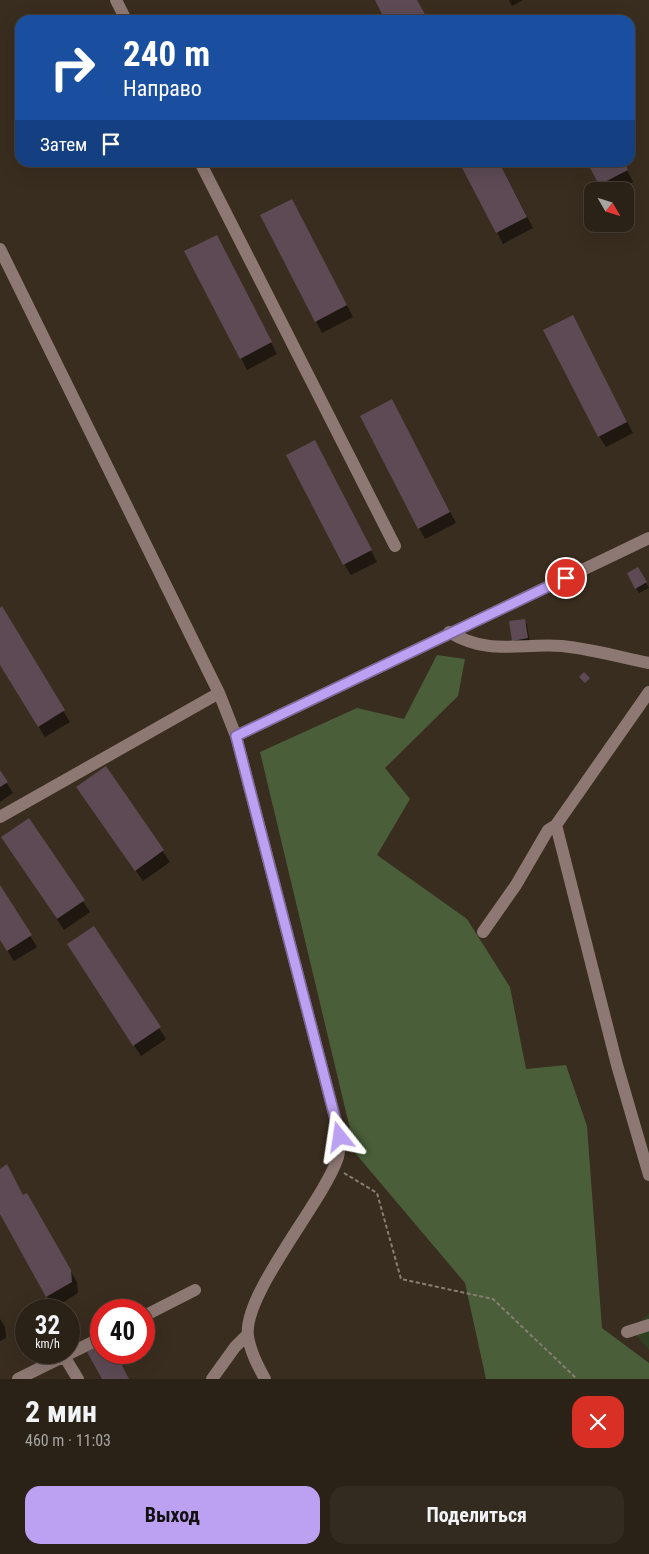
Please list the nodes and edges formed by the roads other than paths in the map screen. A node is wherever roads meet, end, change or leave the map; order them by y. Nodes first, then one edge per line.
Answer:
1 (116, 0) edge
2 (124, 15) edge
3 (203, 167) edge
4 (0, 249) edge
5 (649, 538) edge
6 (395, 546) dead end
7 (450, 632) junction
8 (649, 662) edge
9 (649, 692) edge
10 (219, 693) junction
11 (236, 736) junction
12 (0, 817) edge
13 (556, 825) junction
14 (483, 932) dead end
15 (649, 1176) edge
16 (195, 1290) dead end
17 (155, 1310) edge
18 (649, 1325) edge
19 (627, 1332) dead end
20 (247, 1335) junction
21 (48, 1364) edge
22 (69, 1364) edge
23 (18, 1379) edge
24 (78, 1379) edge
25 (212, 1379) edge
26 (265, 1379) edge

1 - 2 street
3 - 6 street
4 - 10 street
5 - 7 street
7 - 8 street
7 - 11 street
9 - 13 street
10 - 11 street
10 - 12 street
11 - 20 street
13 - 14 street
13 - 15 street
16 - 17 street
18 - 19 street
20 - 25 street
20 - 26 street
21 - 23 street
22 - 24 street

